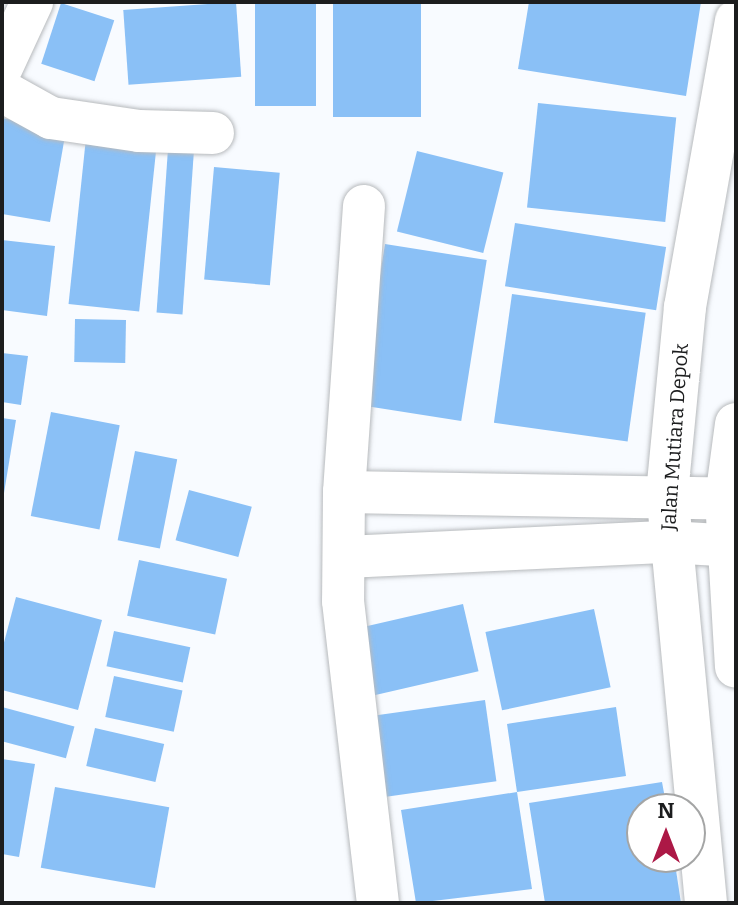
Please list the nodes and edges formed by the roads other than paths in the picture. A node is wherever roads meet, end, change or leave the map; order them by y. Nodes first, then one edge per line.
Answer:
1 (32, 2) edge
2 (736, 21) edge
3 (2, 67) edge
4 (2, 91) edge
5 (213, 133) dead end
6 (364, 206) dead end
7 (736, 424) edge
8 (344, 492) junction
9 (667, 494) junction
10 (731, 499) edge
11 (668, 542) junction
12 (732, 546) edge
13 (346, 557) junction
14 (736, 667) edge
15 (378, 903) edge
16 (706, 903) edge

1 - 3 street
2 - 9 street, Jalan Mutiara Depok
4 - 5 street
6 - 8 street
7 - 10 street
8 - 9 street
8 - 13 street
9 - 10 street
9 - 11 street, Jalan Mutiara Depok
10 - 12 street
11 - 12 street
11 - 13 street
11 - 16 street, Jalan Mutiara Depok
12 - 14 street
13 - 15 street

